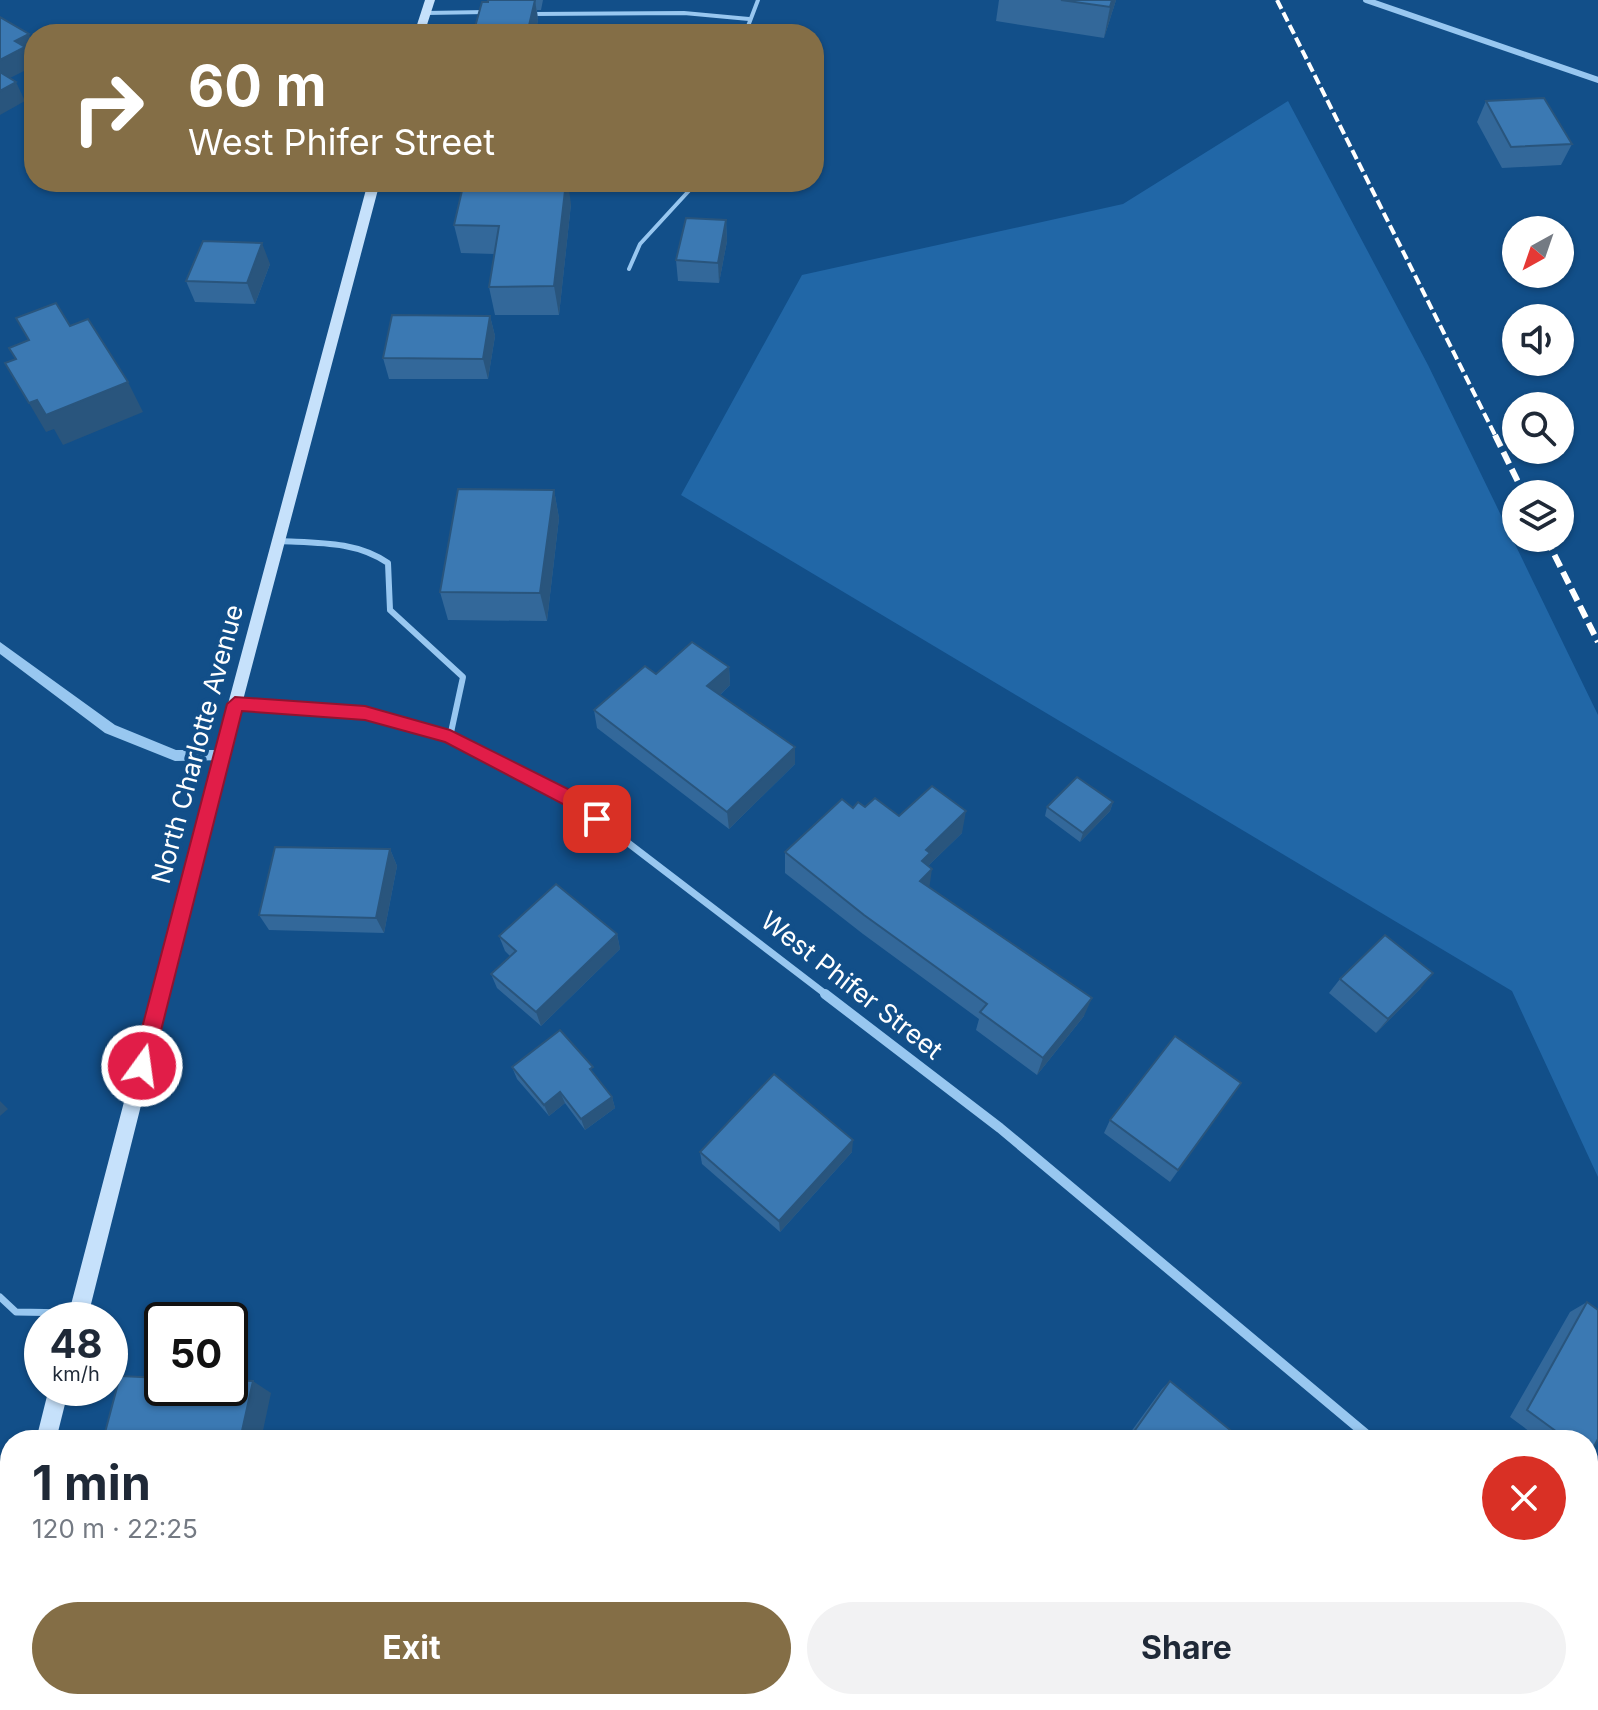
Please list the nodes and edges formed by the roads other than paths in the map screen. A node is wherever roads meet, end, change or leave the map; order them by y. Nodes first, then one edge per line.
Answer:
1 (430, 0) edge
2 (758, 0) edge
3 (1366, 0) edge
4 (490, 12) edge
5 (426, 13) junction
6 (531, 14) edge
7 (749, 19) junction
8 (422, 24) edge
9 (748, 24) edge
10 (1598, 80) edge
11 (371, 192) edge
12 (688, 192) edge
13 (629, 269) dead end
14 (279, 540) junction
15 (0, 647) edge
16 (235, 704) junction
17 (450, 737) junction
18 (222, 756) junction
19 (0, 1297) edge
20 (82, 1302) edge
21 (24, 1313) edge
22 (54, 1406) edge
23 (48, 1430) edge
24 (1361, 1430) edge

1 - 5 main road
2 - 7 lane
3 - 10 street
4 - 5 lane
5 - 8 main road
6 - 7 lane
7 - 9 lane
11 - 14 main road, North Charlotte Avenue
12 - 13 lane
14 - 16 main road, North Charlotte Avenue
14 - 17 lane
15 - 18 street
16 - 17 street, West Phifer Street
16 - 18 main road, North Charlotte Avenue
17 - 24 street, West Phifer Street
18 - 20 main road, North Charlotte Avenue
19 - 21 lane
22 - 23 main road

